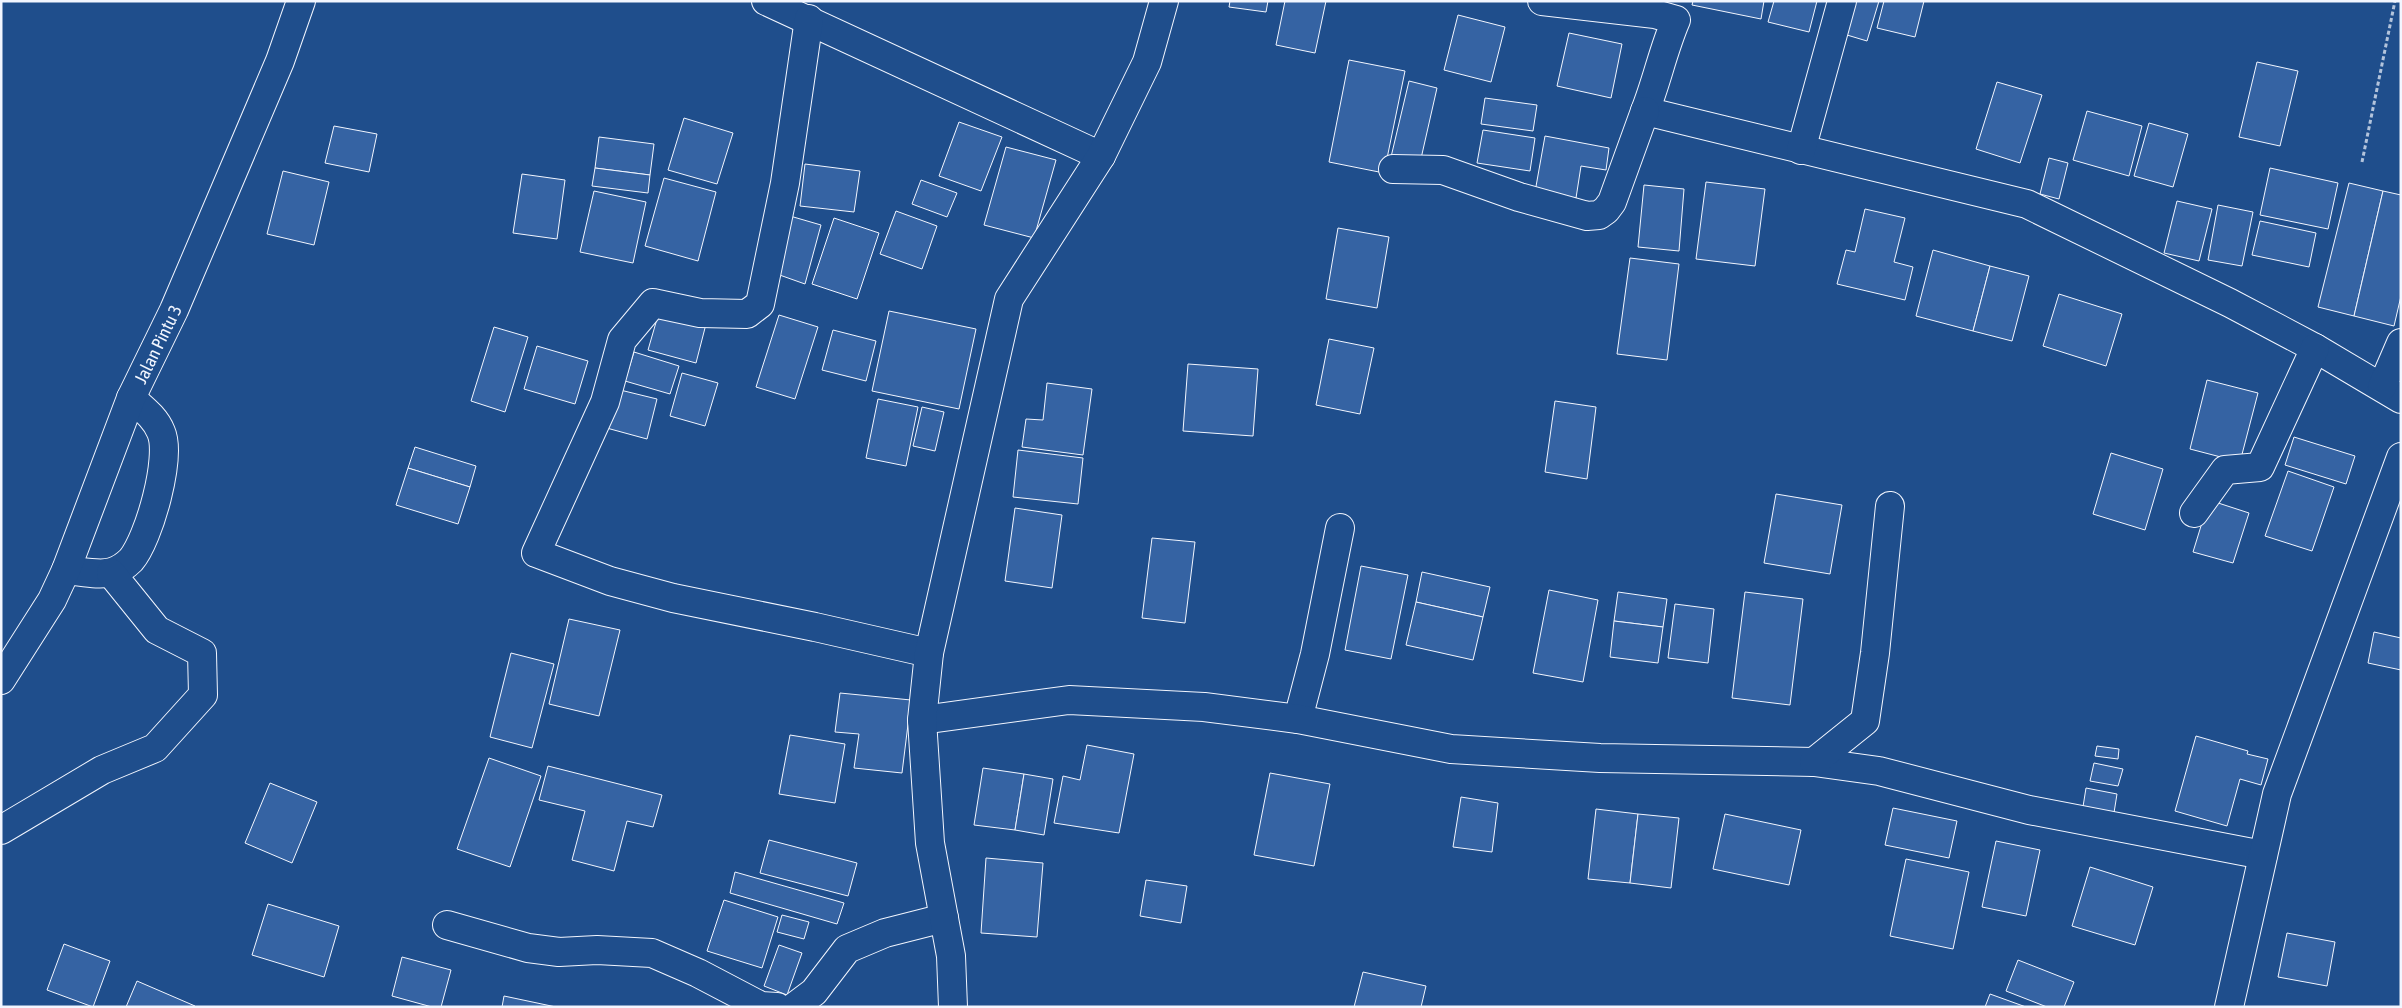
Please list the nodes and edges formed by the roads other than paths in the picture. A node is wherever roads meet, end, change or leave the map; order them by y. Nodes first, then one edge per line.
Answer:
1 (300, 1) edge
2 (766, 1) edge
3 (1164, 1) edge
4 (1542, 1) edge
5 (1842, 1) edge
6 (1679, 11) edge
7 (809, 19) junction
8 (1644, 111) junction
9 (1802, 150) junction
10 (1102, 156) junction
11 (1393, 169) dead end
12 (2401, 343) edge
13 (2315, 348) junction
14 (2391, 393) edge
15 (130, 398) junction
16 (2401, 457) edge
17 (1890, 506) dead end
18 (2194, 513) dead end
19 (1340, 528) dead end
20 (66, 570) junction
21 (110, 573) junction
22 (930, 654) junction
23 (1, 680) edge
24 (1298, 719) junction
25 (922, 720) junction
26 (1814, 762) junction
27 (1, 830) edge
28 (2263, 855) junction
29 (944, 918) junction
30 (447, 925) dead end
31 (777, 1007) edge
32 (794, 1007) edge
33 (953, 1007) edge
34 (2229, 1007) edge

1 - 15 street, Jalan Pintu 3
2 - 7 street
3 - 10 street
4 - 6 street
5 - 9 street
6 - 8 street
7 - 10 street
7 - 22 street
8 - 9 street
8 - 11 street
9 - 13 street
10 - 22 street
12 - 14 street
13 - 14 street
13 - 18 street
15 - 20 street, Jalan Pintu 3
15 - 21 street
16 - 28 street
17 - 26 street
19 - 24 street
20 - 21 street
20 - 23 street, Jalan Pintu 3
21 - 27 street
22 - 25 street
24 - 25 street
24 - 26 street
25 - 29 street
26 - 28 street
28 - 34 street
29 - 32 street
29 - 33 street
30 - 31 street

